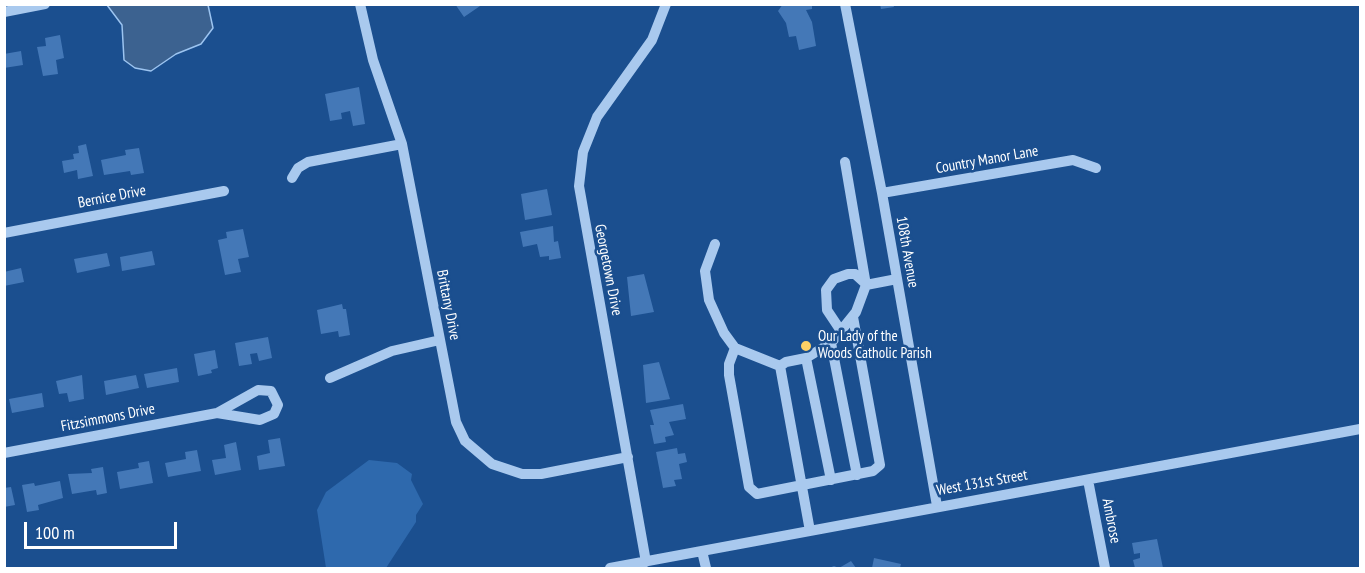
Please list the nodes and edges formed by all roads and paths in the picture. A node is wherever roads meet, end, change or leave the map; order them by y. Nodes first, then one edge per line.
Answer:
1 (45, 4) edge
2 (360, 4) edge
3 (666, 4) edge
4 (845, 4) edge
5 (4, 12) edge
6 (402, 144) junction
7 (845, 162) dead end
8 (1096, 168) dead end
9 (292, 178) dead end
10 (224, 191) dead end
11 (882, 193) junction
12 (4, 233) edge
13 (715, 244) dead end
14 (897, 279) junction
15 (866, 285) junction
16 (853, 316) junction
17 (841, 331) junction
18 (440, 340) junction
19 (831, 343) junction
20 (735, 348) junction
21 (806, 357) junction
22 (780, 366) junction
23 (330, 378) dead end
24 (217, 413) junction
25 (1360, 429) edge
26 (4, 453) edge
27 (627, 457) junction
28 (857, 475) junction
29 (831, 480) junction
30 (1088, 480) junction
31 (803, 486) junction
32 (937, 506) junction
33 (810, 531) junction
34 (702, 551) junction
35 (646, 562) junction
36 (610, 568) edge
37 (706, 568) edge
38 (1105, 568) edge

1 - 5 street
2 - 6 street, Brittany Drive
3 - 27 street, Georgetown Drive
4 - 11 street, 108th Avenue
6 - 9 street
6 - 18 street, Brittany Drive
7 - 15 street
8 - 11 street, Country Manor Lane
10 - 12 street, Bernice Drive
11 - 14 street, 108th Avenue
13 - 20 street
14 - 15 street
14 - 32 street, 108th Avenue
15 - 16 street
15 - 17 street
16 - 17 street
16 - 28 street
17 - 19 street
18 - 23 street
18 - 27 street, Brittany Drive
19 - 21 street
19 - 28 street
20 - 22 street
20 - 31 street
21 - 22 street
21 - 29 street
22 - 31 street
24 - 24 street, Fitzsimmons Drive
24 - 26 street, Fitzsimmons Drive
25 - 30 street, West 131st Street
27 - 35 street, Georgetown Drive
28 - 29 street
29 - 31 street
30 - 32 street, West 131st Street
30 - 38 street, Ambrose
31 - 33 street
32 - 33 street, West 131st Street
33 - 34 street, West 131st Street
34 - 35 street, West 131st Street
34 - 37 street
35 - 36 street, West 131st Street

